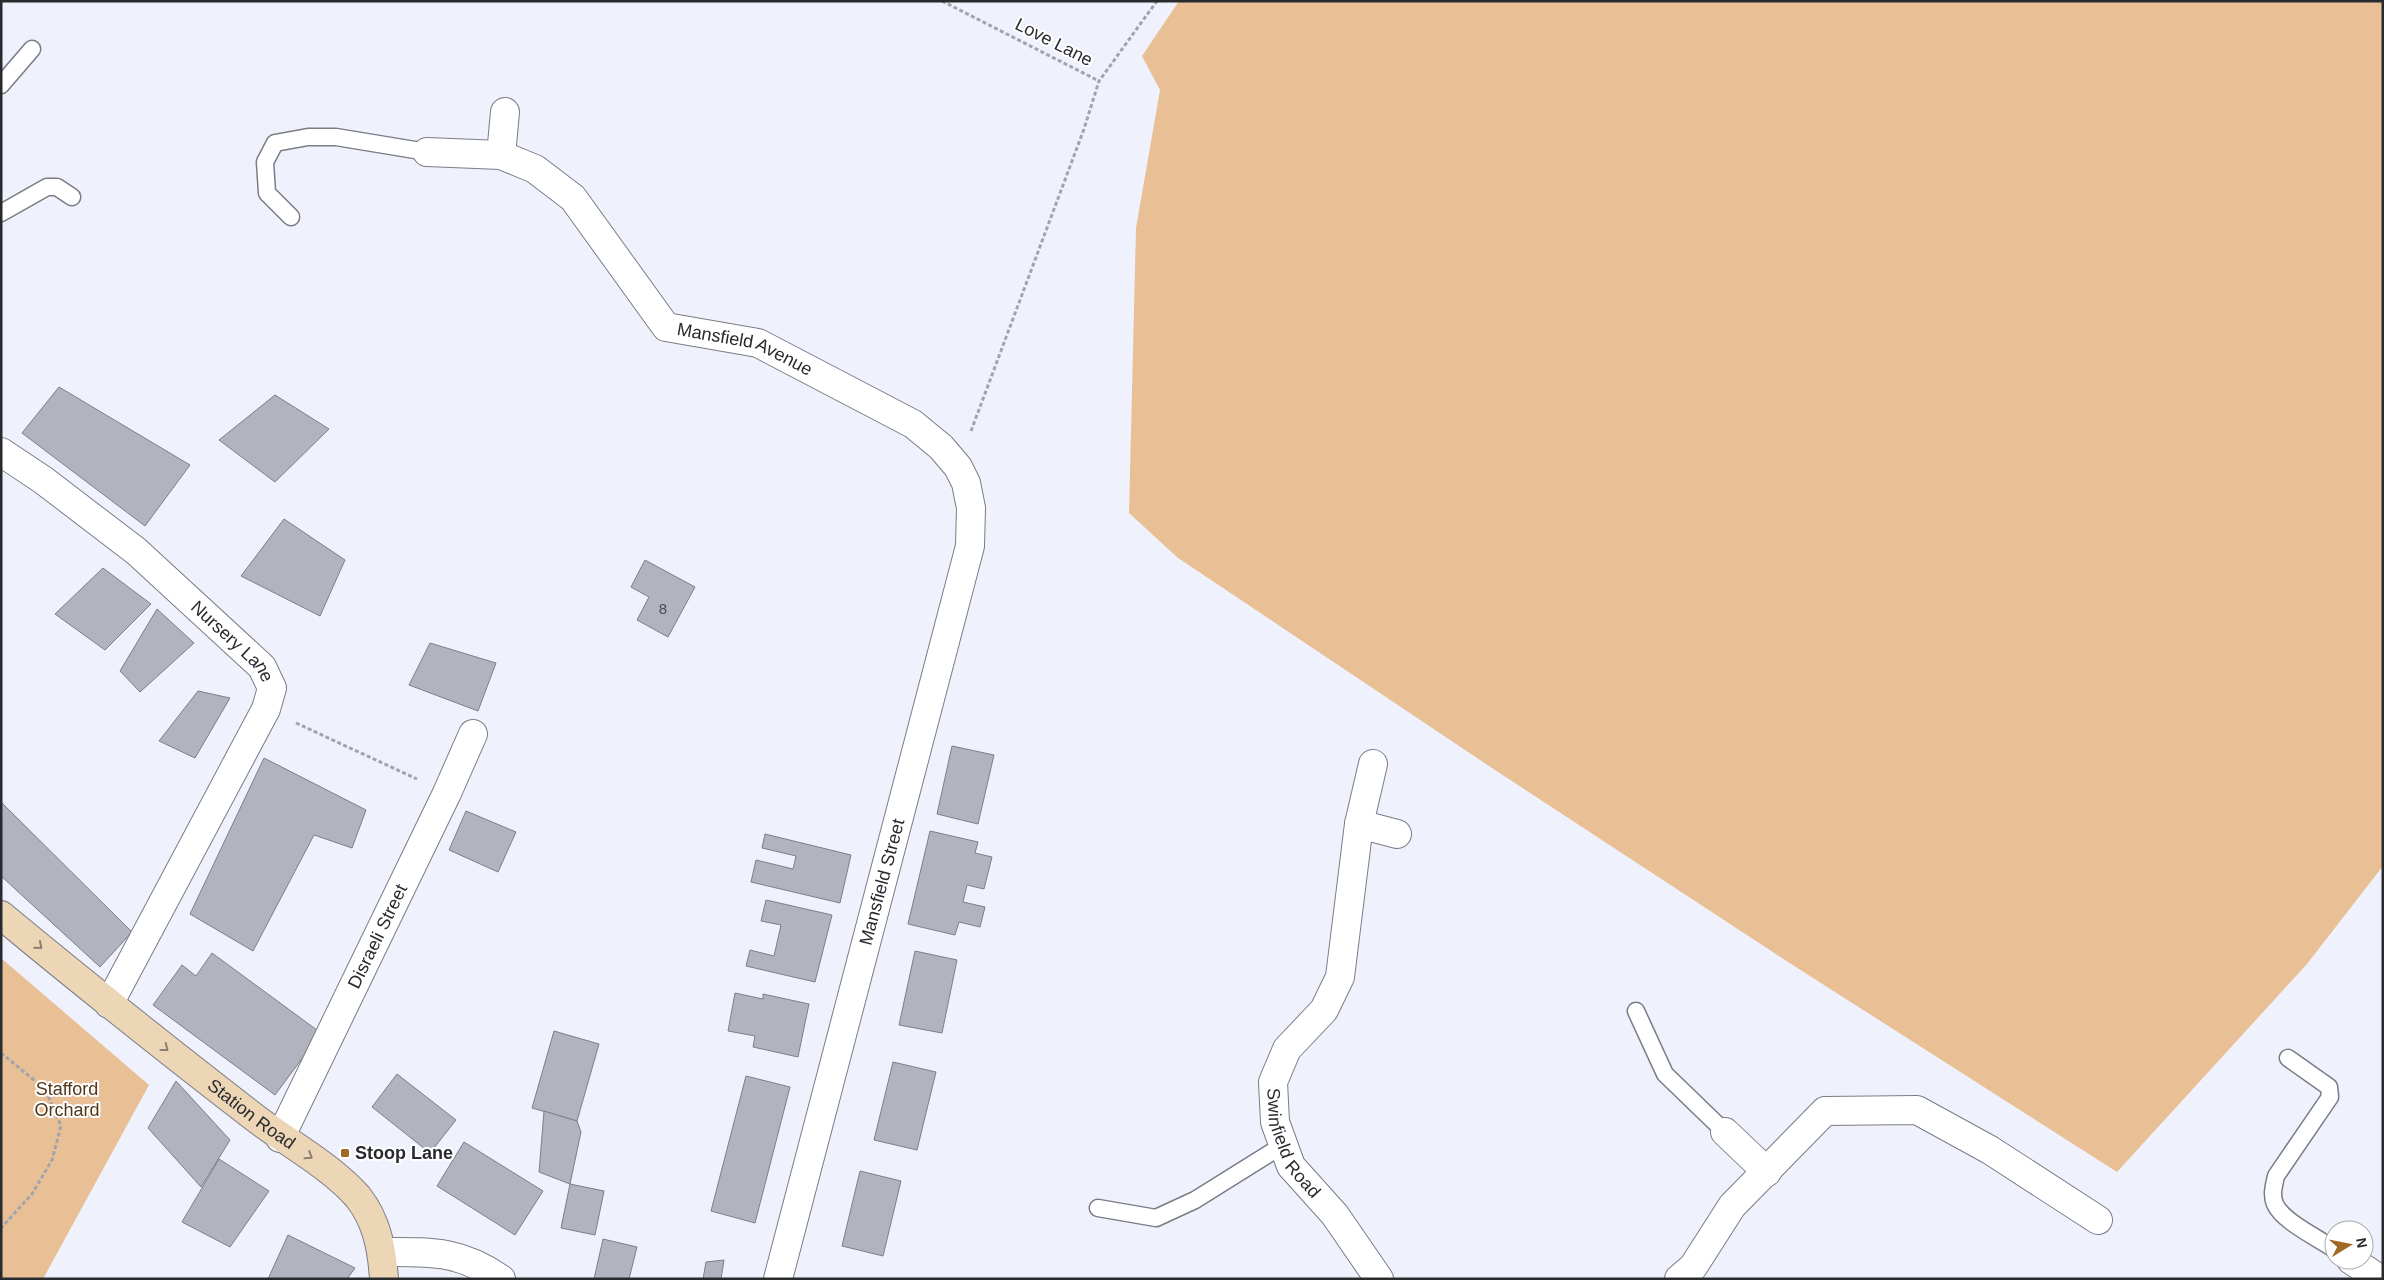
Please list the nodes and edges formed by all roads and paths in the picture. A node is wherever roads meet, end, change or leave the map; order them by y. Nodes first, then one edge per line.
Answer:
1 (942, 1) edge
2 (1157, 1) edge
3 (32, 49) dead end
4 (4, 76) edge
5 (1099, 81) junction
6 (505, 112) dead end
7 (427, 152) joint
8 (501, 155) junction
9 (72, 197) dead end
10 (1, 213) edge
11 (291, 217) dead end
12 (1, 452) edge
13 (962, 475) junction
14 (266, 709) junction
15 (472, 734) dead end
16 (1373, 764) dead end
17 (447, 793) junction
18 (1359, 824) junction
19 (1397, 834) dead end
20 (1, 915) edge
21 (109, 1004) junction
22 (1636, 1011) dead end
23 (1, 1053) edge
24 (2288, 1058) dead end
25 (1725, 1132) joint
26 (280, 1138) junction
27 (1283, 1145) junction
28 (1767, 1172) junction
29 (1098, 1208) dead end
30 (2098, 1220) dead end
31 (1, 1228) edge
32 (2324, 1242) edge
33 (382, 1252) junction
34 (2366, 1270) edge
35 (1694, 1275) edge
36 (384, 1279) edge
37 (501, 1279) edge
38 (778, 1279) edge
39 (1379, 1279) edge
40 (2380, 1279) edge

1 - 5 path, Love Lane
2 - 5 path
3 - 4 lane
5 - 13 path
6 - 8 street
7 - 8 street, Mansfield Avenue
7 - 11 lane
8 - 13 street, Mansfield Avenue
9 - 10 lane
12 - 14 street, Nursery Lane
13 - 38 street, Mansfield Street
14 - 17 path
14 - 21 street, Nursery Lane
15 - 17 street, Disraeli Street
16 - 18 street, Swinfield Road
17 - 26 street, Disraeli Street
18 - 19 street
18 - 27 street, Swinfield Road
20 -> 21 street, Station Road
21 -> 26 street, Station Road
22 - 25 lane
23 - 31 path
24 - 32 lane
25 - 28 street
26 -> 33 street, Station Road
27 - 29 lane
27 - 39 street, Swinfield Road
28 - 30 street
28 - 35 street
33 - 36 street
33 - 37 street
34 - 40 street

